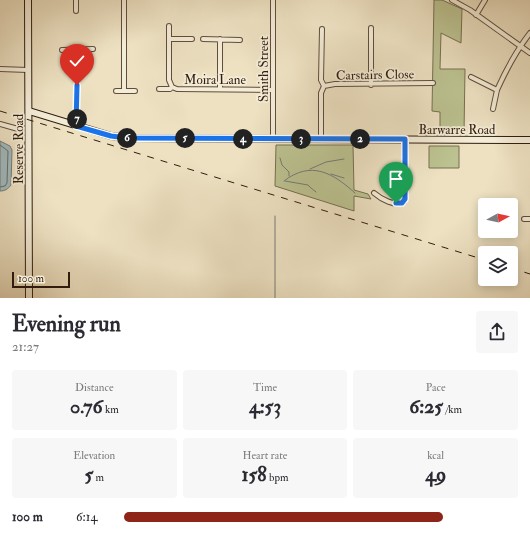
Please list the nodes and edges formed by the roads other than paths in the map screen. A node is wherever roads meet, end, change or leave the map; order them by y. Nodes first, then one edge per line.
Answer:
1 (28, 0) edge
2 (76, 0) edge
3 (124, 0) edge
4 (273, 0) edge
5 (452, 0) edge
6 (485, 0) edge
7 (76, 11) dead end
8 (476, 15) junction
9 (169, 26) dead end
10 (371, 28) dead end
11 (322, 29) dead end
12 (530, 33) edge
13 (169, 39) junction
14 (192, 39) dead end
15 (203, 39) dead end
16 (220, 40) junction
17 (240, 40) dead end
18 (520, 46) junction
19 (93, 49) dead end
20 (62, 50) dead end
21 (77, 50) junction
22 (530, 53) edge
23 (0, 68) edge
24 (28, 70) junction
25 (471, 77) dead end
26 (433, 83) dead end
27 (371, 85) junction
28 (324, 86) junction
29 (172, 87) junction
30 (158, 89) dead end
31 (220, 90) junction
32 (273, 90) junction
33 (497, 90) junction
34 (116, 91) dead end
35 (124, 91) junction
36 (134, 91) dead end
37 (493, 109) dead end
38 (29, 111) junction
39 (0, 124) edge
40 (76, 126) junction
41 (18, 129) dead end
42 (273, 139) junction
43 (321, 139) junction
44 (405, 139) junction
45 (530, 140) edge
46 (374, 194) dead end
47 (524, 219) dead end
48 (530, 219) edge
49 (28, 298) edge

1 - 24 street, Reserve Road
2 - 7 street
3 - 35 street
4 - 32 street, Smith Street
5 - 8 street
6 - 8 street
8 - 18 street
9 - 13 street
10 - 27 street
11 - 28 street
12 - 18 street
13 - 14 street
13 - 29 street
15 - 16 street
16 - 17 street
16 - 31 street
18 - 22 street
18 - 33 street
19 - 21 street
20 - 21 street
21 - 40 street
23 - 24 street
24 - 38 street, Reserve Road
25 - 33 street
26 - 27 street, Carstairs Close
27 - 28 street, Carstairs Close
28 - 43 street, Carstairs Close
29 - 30 street, Moira Lane
29 - 31 street, Moira Lane
31 - 32 street, Moira Lane
32 - 42 street, Smith Street
33 - 37 street
34 - 35 street
35 - 36 street
38 - 40 street, Barwarre Road
38 - 49 street, Reserve Road
39 - 41 street
40 - 42 street, Barwarre Road
42 - 43 street, Barwarre Road
43 - 44 street, Barwarre Road
44 - 45 street, Barwarre Road
44 - 46 street
47 - 48 street

